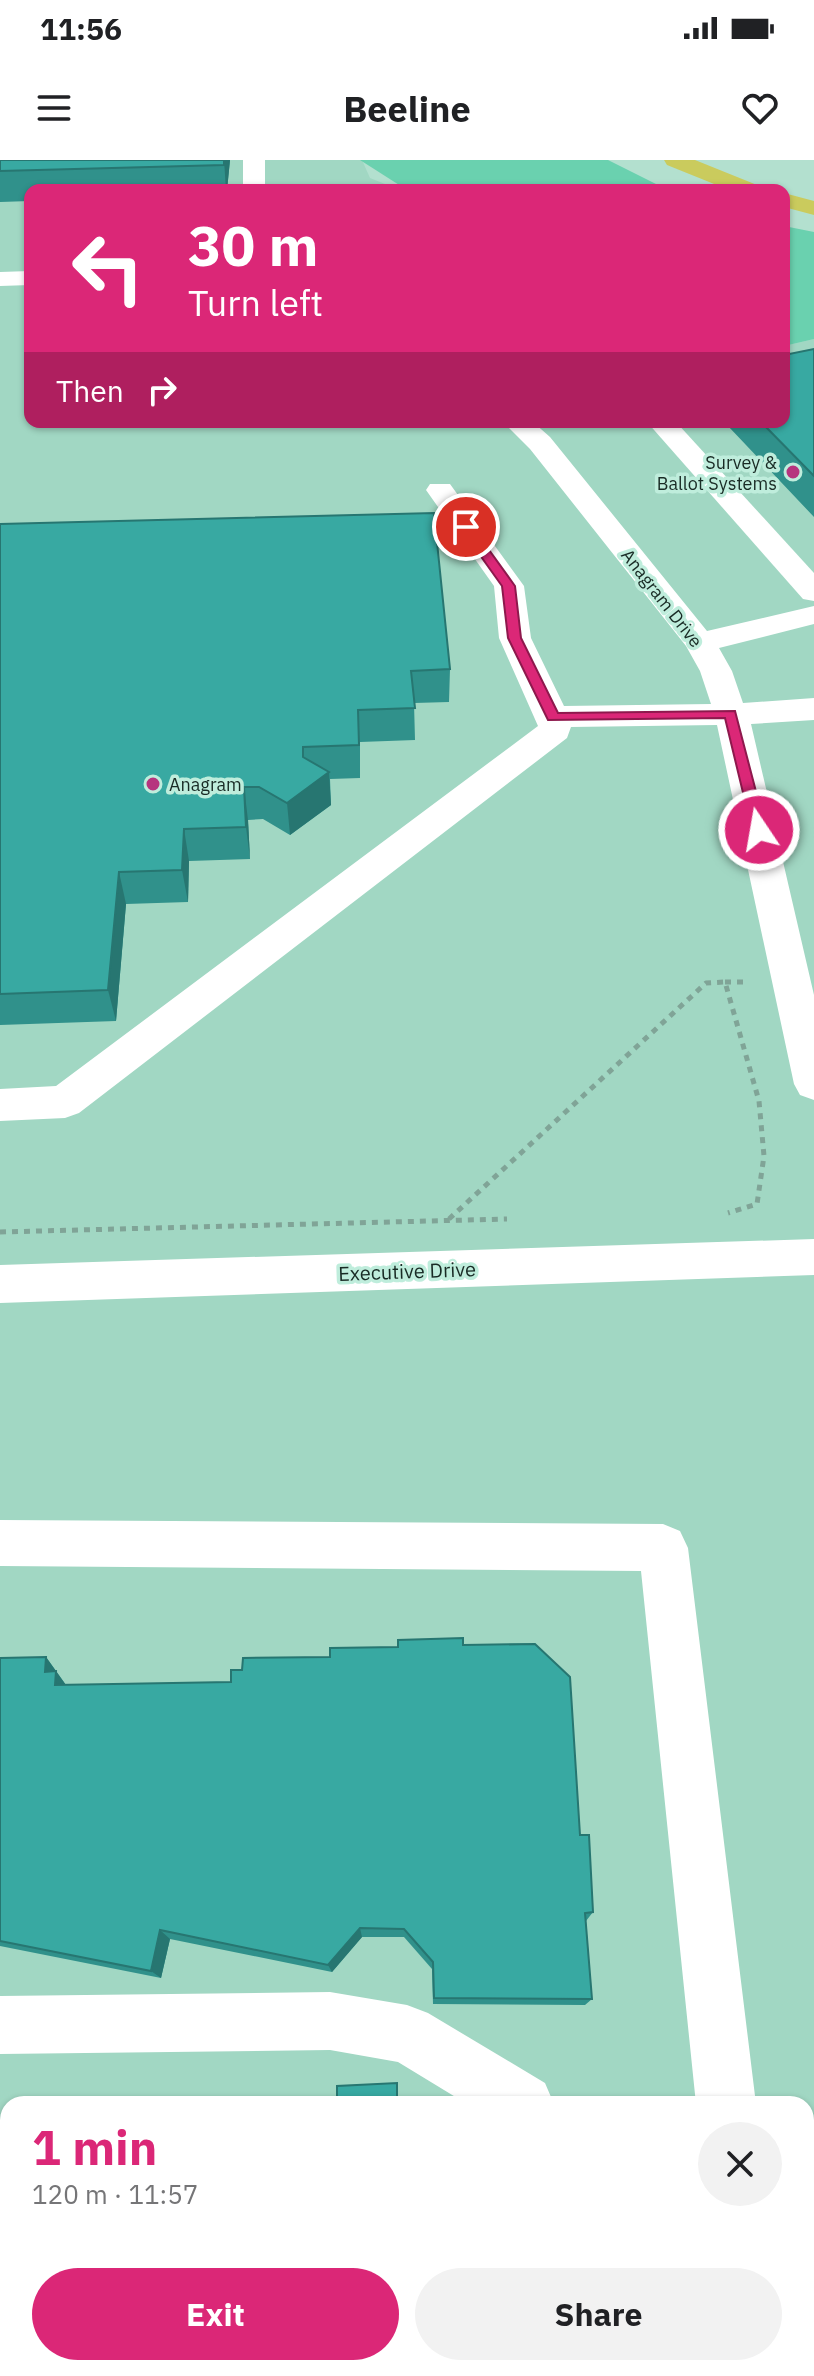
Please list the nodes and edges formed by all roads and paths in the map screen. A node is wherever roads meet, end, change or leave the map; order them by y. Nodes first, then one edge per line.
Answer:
1 (254, 160) edge
2 (675, 160) edge
3 (254, 184) edge
4 (734, 184) edge
5 (790, 202) edge
6 (814, 208) edge
7 (24, 278) edge
8 (0, 279) edge
9 (526, 428) edge
10 (666, 428) edge
11 (440, 490) dead end
12 (814, 592) edge
13 (814, 615) edge
14 (700, 643) junction
15 (814, 709) edge
16 (731, 714) junction
17 (553, 717) junction
18 (814, 1084) edge
19 (0, 1105) edge
20 (714, 1218) dead end
21 (449, 1219) junction
22 (521, 1219) dead end
23 (0, 1232) edge
24 (814, 1257) edge
25 (0, 1284) edge
26 (0, 1543) edge
27 (0, 2025) edge
28 (511, 2096) edge
29 (725, 2096) edge

1 - 3 street
2 - 4 highway
5 - 6 highway
7 - 8 street
9 - 14 street, Anagram Drive
10 - 12 street
11 - 17 street
13 - 14 street
14 - 16 street, Anagram Drive
15 - 16 street
16 - 17 street
16 - 18 street, Anagram Drive
17 - 19 street
20 - 21 path
21 - 22 path
21 - 23 path
24 - 25 street, Executive Drive
26 - 29 street
27 - 28 street

